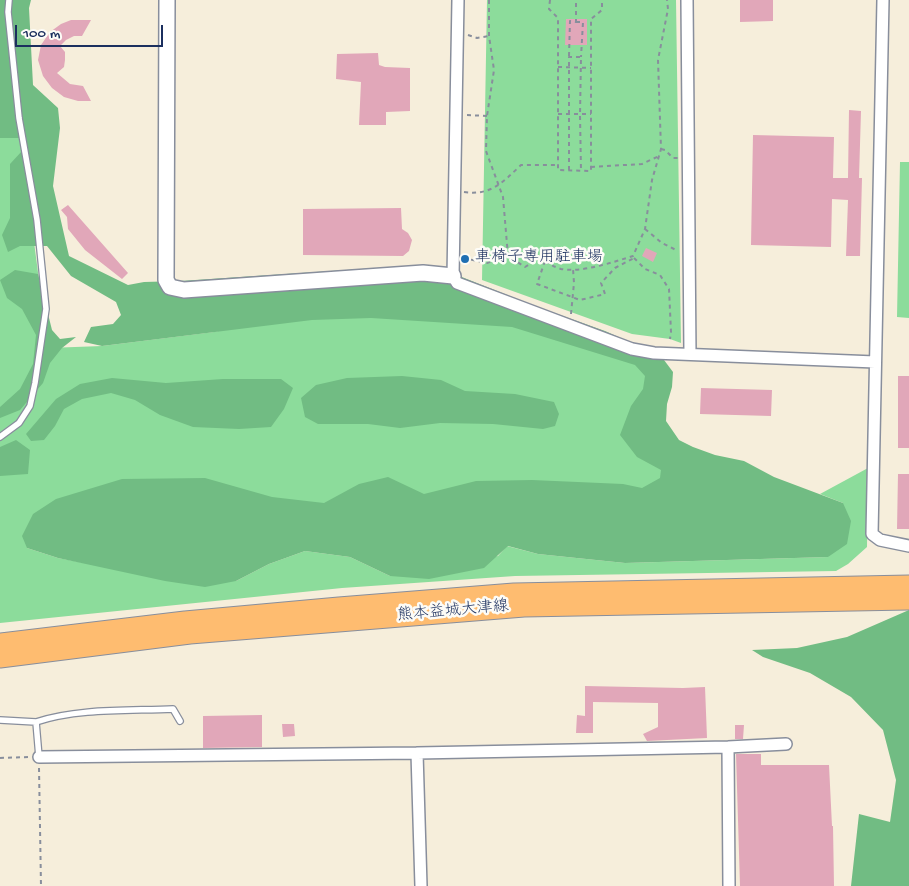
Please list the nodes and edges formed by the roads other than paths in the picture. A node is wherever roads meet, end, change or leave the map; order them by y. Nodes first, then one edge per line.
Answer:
1 (9, 0) edge
2 (166, 0) edge
3 (458, 0) edge
4 (687, 0) edge
5 (883, 0) edge
6 (453, 276) junction
7 (690, 354) junction
8 (875, 362) junction
9 (0, 437) edge
10 (909, 546) edge
11 (909, 585) edge
12 (909, 600) edge
13 (0, 642) edge
14 (0, 658) edge
15 (0, 720) edge
16 (180, 721) dead end
17 (36, 722) junction
18 (786, 744) dead end
19 (728, 748) junction
20 (417, 753) junction
21 (39, 757) joint
22 (421, 886) edge
23 (729, 886) edge

1 - 9 lane
2 - 6 street
3 - 6 street
4 - 7 street
5 - 8 street
6 - 7 street
7 - 8 street
8 - 10 street
11 - 13 main road, 熊本益城大津線
12 - 14 main road, 熊本益城大津線
15 - 17 lane
16 - 17 lane
17 - 21 lane
18 - 19 street
19 - 20 street
19 - 23 street
20 - 21 street
20 - 22 street

